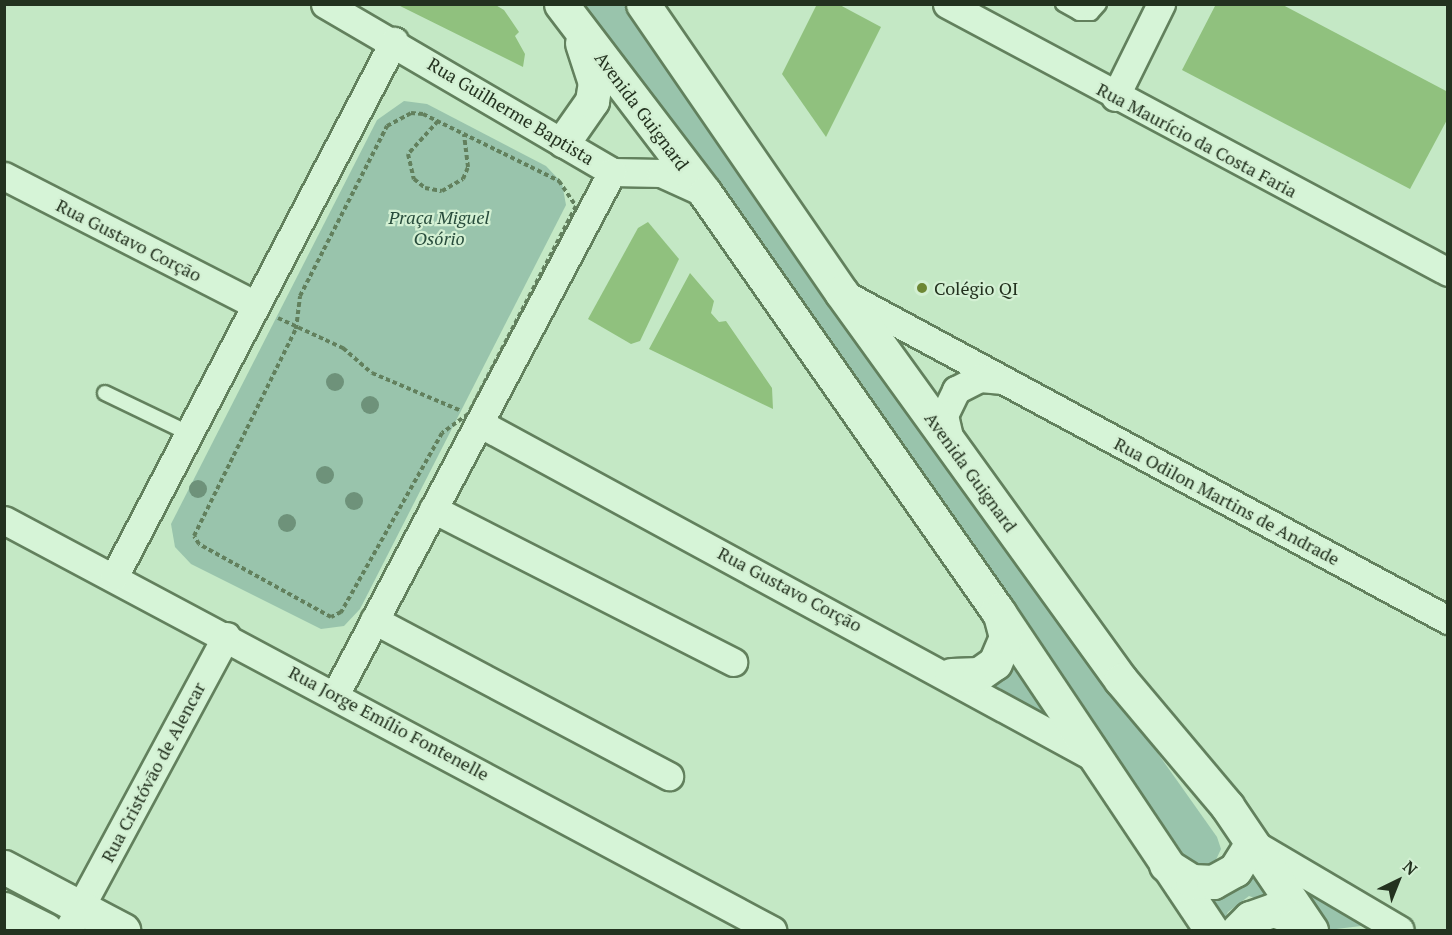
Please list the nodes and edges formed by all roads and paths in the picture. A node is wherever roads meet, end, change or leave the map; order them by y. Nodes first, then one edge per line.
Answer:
1 (325, 4) edge
2 (643, 4) edge
3 (947, 4) edge
4 (1063, 4) edge
5 (1099, 4) edge
6 (1161, 4) edge
7 (568, 13) edge
8 (394, 41) junction
9 (1115, 97) junction
10 (438, 121) junction
11 (464, 134) junction
12 (564, 141) junction
13 (612, 172) junction
14 (4, 176) edge
15 (705, 193) junction
16 (1448, 272) edge
17 (841, 292) junction
18 (254, 304) junction
19 (296, 329) junction
20 (1007, 381) junction
21 (105, 393) dead end
22 (474, 419) junction
23 (188, 433) junction
24 (950, 441) junction
25 (433, 509) junction
26 (4, 520) edge
27 (114, 577) junction
28 (997, 610) junction
29 (374, 620) junction
30 (1448, 620) edge
31 (226, 636) junction
32 (733, 662) dead end
33 (951, 675) junction
34 (336, 693) junction
35 (1098, 760) junction
36 (669, 776) dead end
37 (1251, 844) junction
38 (1159, 857) junction
39 (4, 867) edge
40 (4, 909) edge
41 (74, 919) edge
42 (46, 930) edge
43 (123, 930) edge
44 (772, 930) edge
45 (1211, 930) edge
46 (1238, 930) edge
47 (1311, 930) edge
48 (1400, 930) edge

1 - 8 street, Rua Guilherme Baptista
2 - 17 street, Avenida Guignard
3 - 9 street, Rua Maurício da Costa Faria
4 - 5 lane
6 - 9 street
7 - 12 street
7 - 15 street, Avenida Guignard
8 - 12 street, Rua Guilherme Baptista
8 - 18 street
9 - 16 street, Rua Maurício da Costa Faria
10 - 11 path
10 - 11 path
10 - 19 path
11 - 22 path
12 - 13 street, Rua Guilherme Baptista
13 - 15 street, Rua Guilherme Baptista
13 - 22 street
14 - 18 street, Rua Gustavo Corção
15 - 28 street, Avenida Guignard
17 - 20 street, Rua Odilon Martins de Andrade
17 - 24 street, Avenida Guignard
18 - 19 path
18 - 23 street
19 - 22 path
19 - 22 path
20 - 24 street, Rua Odilon Martins de Andrade
20 - 30 street, Rua Odilon Martins de Andrade
21 - 23 lane
22 - 25 street
22 - 33 street, Rua Gustavo Corção
23 - 27 street
24 - 37 street, Avenida Guignard
25 - 29 street
25 - 32 street
26 - 27 street, Rua Jorge Emílio Fontenelle
27 - 31 street, Rua Jorge Emílio Fontenelle
28 - 33 street
28 - 35 street, Avenida Guignard
29 - 34 street
29 - 36 street
31 - 34 street, Rua Jorge Emílio Fontenelle
31 - 41 street, Rua Cristóvão de Alencar
33 - 35 street, Rua Gustavo Corção
34 - 44 street, Rua Jorge Emílio Fontenelle
35 - 38 street, Avenida Guignard
37 - 38 street
37 - 47 street, Avenida Guignard
37 - 48 street
38 - 45 street, Avenida Guignard
39 - 41 street
40 - 42 street
41 - 43 street
46 - 47 street

